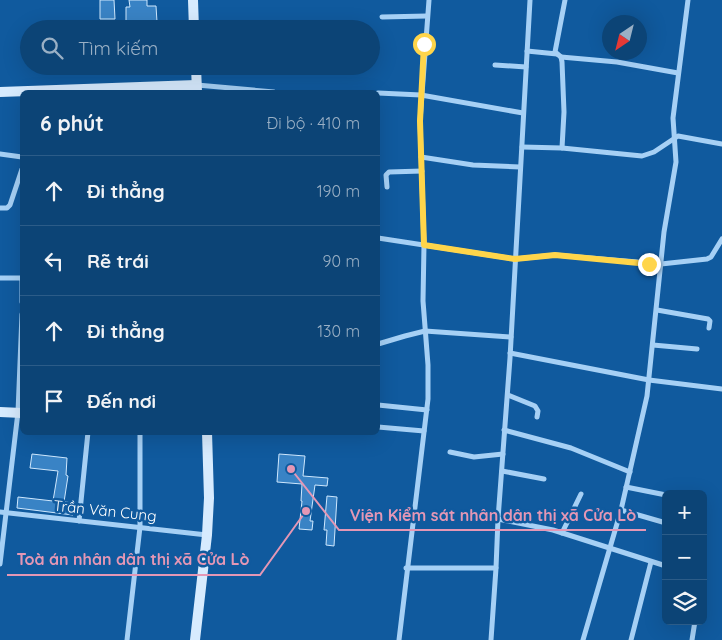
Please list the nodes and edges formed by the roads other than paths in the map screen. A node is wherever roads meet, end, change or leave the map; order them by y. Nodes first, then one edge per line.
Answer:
1 (194, 0) edge
2 (429, 0) edge
3 (530, 0) edge
4 (565, 0) edge
5 (688, 0) edge
6 (427, 16) junction
7 (382, 17) dead end
8 (194, 20) edge
9 (526, 51) junction
10 (559, 56) junction
11 (495, 65) dead end
12 (526, 67) junction
13 (678, 73) junction
14 (196, 75) edge
15 (197, 88) edge
16 (130, 90) edge
17 (236, 90) edge
18 (0, 92) edge
19 (20, 92) edge
20 (380, 93) edge
21 (421, 95) junction
22 (523, 114) junction
23 (675, 137) junction
24 (722, 144) edge
25 (522, 147) junction
26 (562, 148) junction
27 (0, 154) edge
28 (20, 157) edge
29 (421, 157) junction
30 (520, 167) junction
31 (422, 171) junction
32 (20, 175) edge
33 (387, 187) dead end
34 (0, 208) edge
35 (380, 238) edge
36 (722, 239) edge
37 (424, 245) junction
38 (515, 259) junction
39 (661, 264) junction
40 (0, 278) edge
41 (20, 278) edge
42 (656, 310) junction
43 (710, 328) dead end
44 (425, 331) junction
45 (510, 337) junction
46 (380, 343) edge
47 (653, 345) junction
48 (698, 349) dead end
49 (510, 353) junction
50 (649, 380) junction
51 (722, 389) edge
52 (508, 395) junction
53 (380, 405) edge
54 (427, 410) junction
55 (0, 412) edge
56 (20, 412) edge
57 (537, 417) dead end
58 (380, 427) edge
59 (504, 430) junction
60 (424, 431) junction
61 (88, 435) edge
62 (140, 435) edge
63 (207, 435) edge
64 (450, 452) dead end
65 (503, 454) junction
66 (502, 471) junction
67 (630, 472) junction
68 (544, 479) dead end
69 (626, 486) junction
70 (581, 494) dead end
71 (662, 494) edge
72 (621, 510) junction
73 (3, 512) edge
74 (498, 519) junction
75 (79, 521) junction
76 (662, 522) edge
77 (140, 527) junction
78 (562, 533) junction
79 (207, 535) junction
80 (609, 549) junction
81 (651, 562) junction
82 (0, 564) edge
83 (662, 565) edge
84 (406, 568) junction
85 (496, 568) junction
86 (695, 625) edge
87 (127, 640) edge
88 (195, 640) edge
89 (399, 640) edge
90 (491, 640) edge
91 (583, 640) edge
92 (631, 640) edge
93 (692, 640) edge

1 - 8 street
2 - 6 street
3 - 9 street
4 - 10 street
5 - 13 street
6 - 7 street
6 - 21 street
9 - 10 street
9 - 12 street
10 - 13 street
10 - 26 street
11 - 12 street
12 - 22 street
13 - 23 street
14 - 15 street
15 - 16 street
15 - 17 street
18 - 19 street
20 - 21 street
21 - 22 street
21 - 29 street
22 - 25 street
23 - 24 street
23 - 26 street
23 - 39 street
25 - 26 street
25 - 30 street
27 - 28 street
29 - 30 street
29 - 31 street
30 - 38 street
31 - 33 street
31 - 37 street
32 - 34 street
35 - 37 street
36 - 39 street
37 - 38 street
37 - 44 street
38 - 39 street
38 - 45 street
39 - 42 street
40 - 41 street
42 - 43 street
42 - 47 street
44 - 45 street
44 - 46 street
44 - 54 street
45 - 49 street
47 - 48 street
47 - 50 street
49 - 50 street
49 - 52 street
50 - 51 street
50 - 67 street
52 - 57 street
52 - 59 street
53 - 54 street
54 - 60 street
55 - 56 street
56 - 73 street
58 - 60 street
59 - 65 street
59 - 67 street
60 - 84 street
61 - 75 street
62 - 77 street
63 - 79 street
64 - 65 street
65 - 66 street
66 - 68 street
66 - 74 street
67 - 69 street
69 - 71 street
69 - 72 street
70 - 78 street
72 - 76 street
72 - 80 street
73 - 75 street, Trần Văn Cung
73 - 82 street
74 - 78 street
74 - 85 street
75 - 77 street, Trần Văn Cung
77 - 79 street, Trần Văn Cung
77 - 87 street
78 - 80 street
79 - 88 street
80 - 81 street
80 - 91 street
81 - 83 street
81 - 92 street
84 - 85 street
84 - 89 street
85 - 90 street
86 - 93 street

